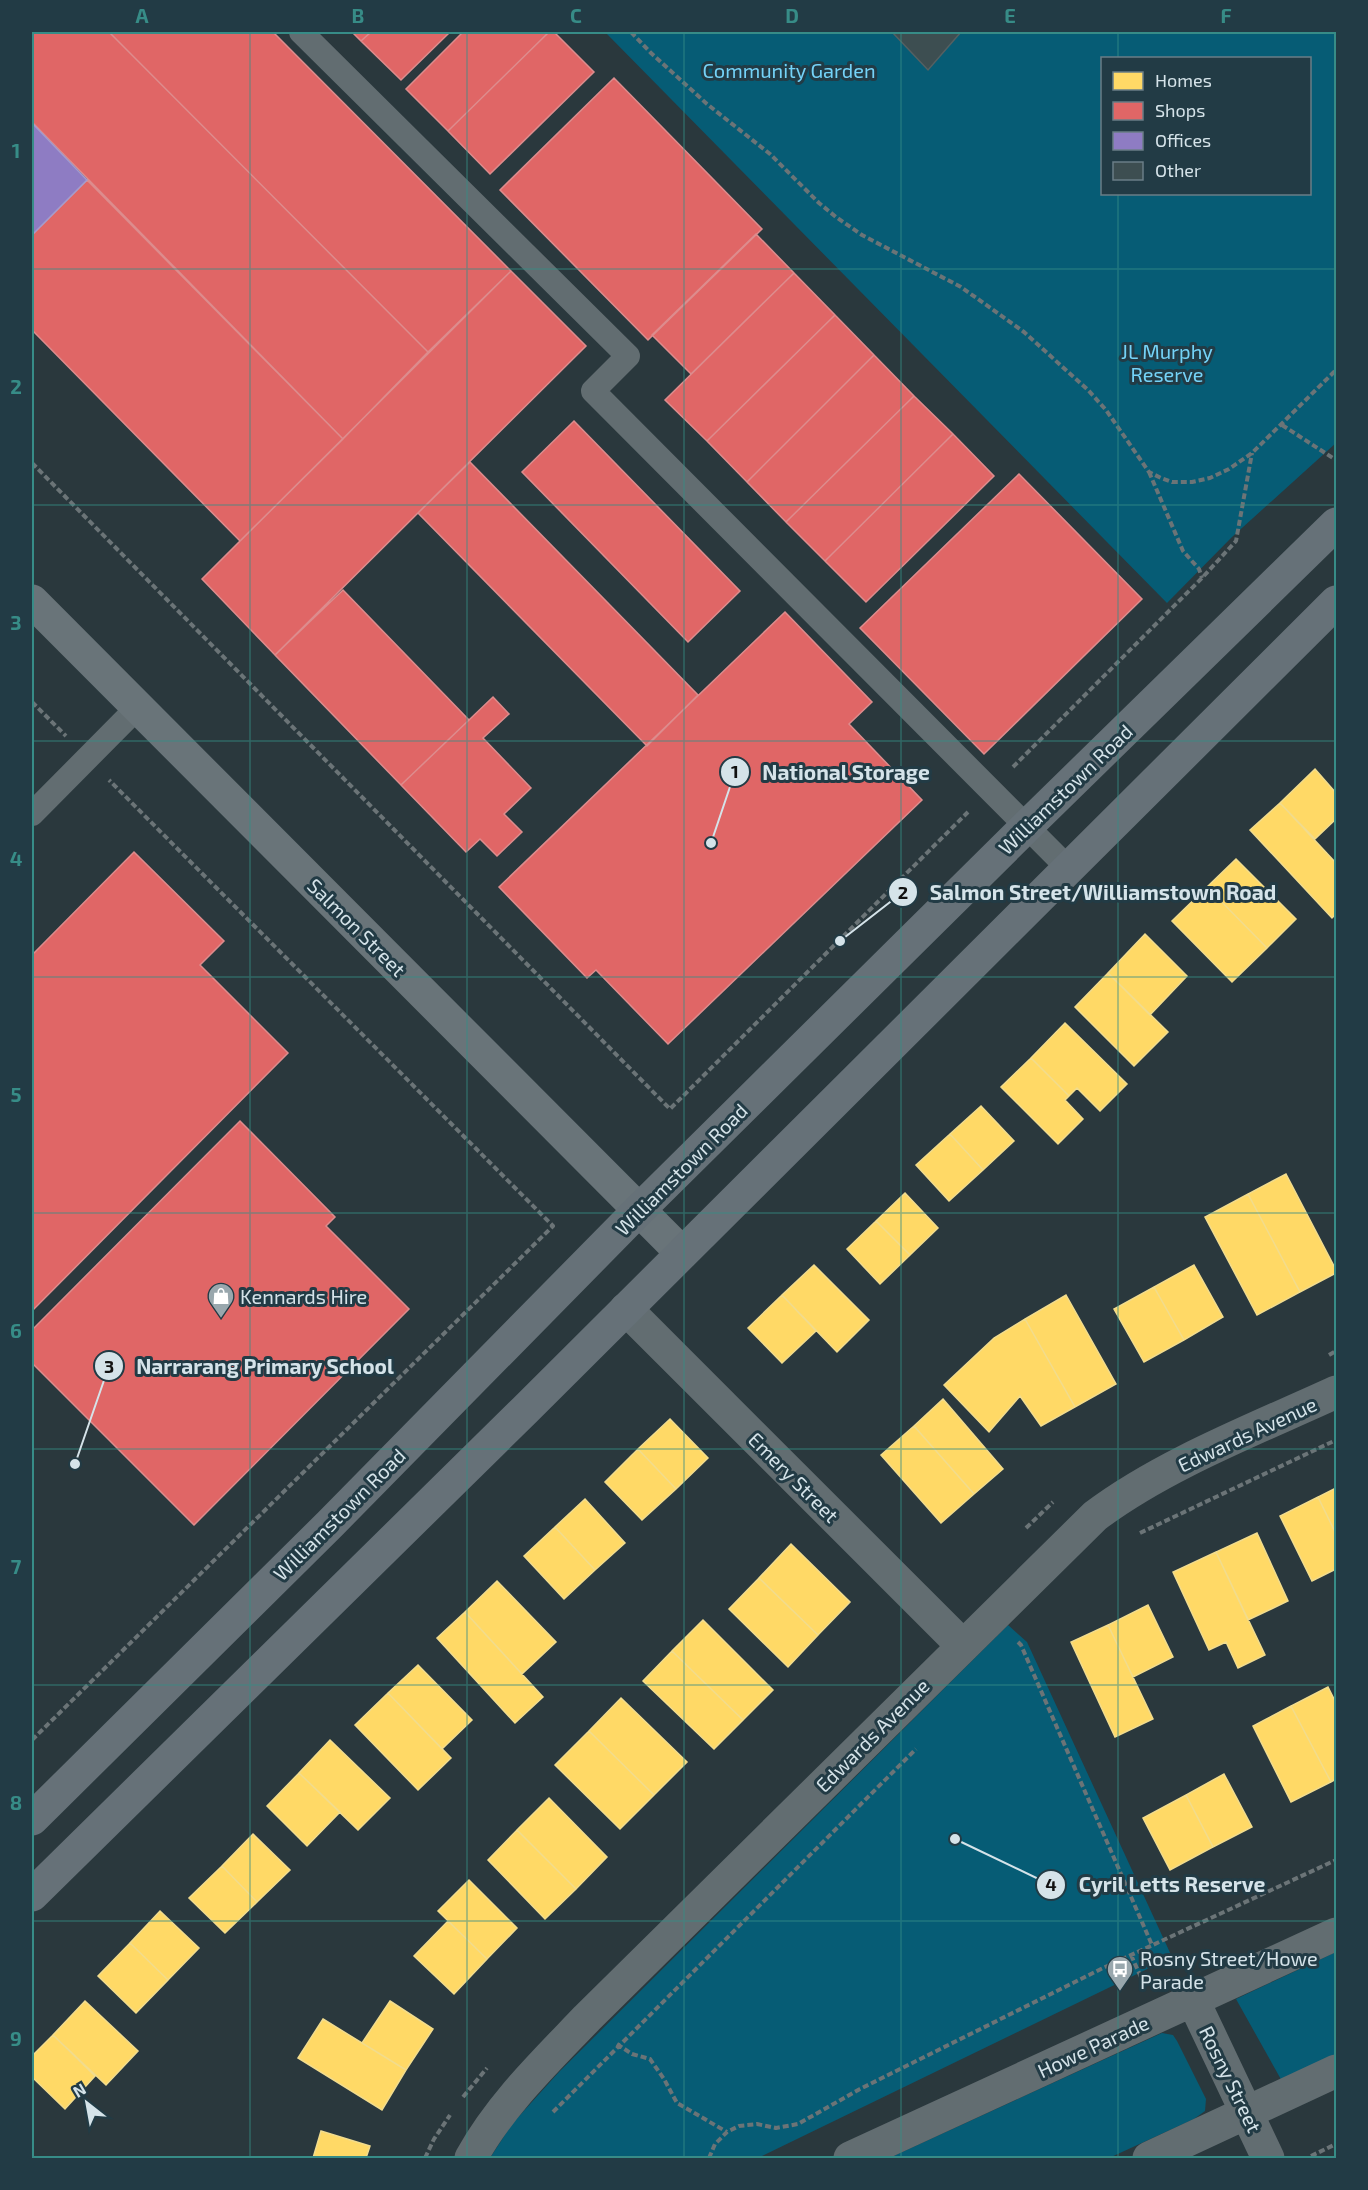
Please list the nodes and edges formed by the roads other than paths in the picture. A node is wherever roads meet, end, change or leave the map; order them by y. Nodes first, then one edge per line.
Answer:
1 (301, 32) edge
2 (1336, 524) edge
3 (32, 601) edge
4 (1336, 602) edge
5 (138, 707) junction
6 (32, 814) edge
7 (1026, 827) junction
8 (1068, 868) junction
9 (639, 1210) junction
10 (682, 1253) junction
11 (626, 1309) junction
12 (1336, 1392) edge
13 (963, 1646) junction
14 (32, 1819) edge
15 (32, 1895) edge
16 (1336, 1934) edge
17 (1193, 2000) junction
18 (1336, 2072) edge
19 (1248, 2113) junction
20 (471, 2158) edge
21 (850, 2158) edge
22 (1149, 2158) edge
23 (1268, 2158) edge

1 - 7 lane
2 - 7 main road, Williamstown Road
3 - 5 street, Salmon Street
4 - 8 main road
5 - 6 lane
5 - 9 street, Salmon Street
7 - 8 lane
7 - 9 main road, Williamstown Road
8 - 10 main road
9 - 10 street, Salmon Street
9 - 14 main road, Williamstown Road
10 - 11 main road
11 - 13 street, Emery Street
11 - 15 main road
12 - 13 street, Edwards Avenue
13 - 20 street, Edwards Avenue
16 - 17 street, Howe Parade
17 - 19 street, Rosny Street
17 - 21 street, Howe Parade
18 - 19 street
19 - 22 street
19 - 23 street, Rosny Street

